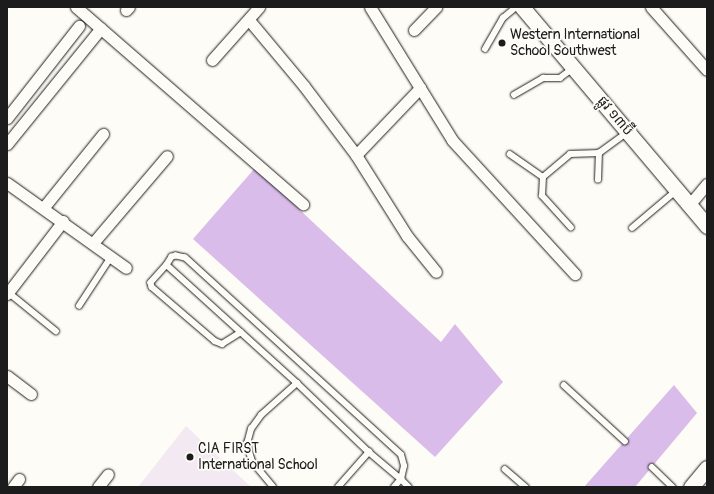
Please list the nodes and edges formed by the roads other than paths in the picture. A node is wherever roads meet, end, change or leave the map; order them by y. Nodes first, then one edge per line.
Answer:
1 (76, 7) edge
2 (259, 7) edge
3 (370, 7) edge
4 (436, 7) edge
5 (516, 7) edge
6 (522, 7) edge
7 (651, 7) edge
8 (249, 20) junction
9 (79, 26) dead end
10 (101, 28) junction
11 (414, 30) dead end
12 (485, 49) dead end
13 (212, 60) dead end
14 (574, 68) junction
15 (707, 70) edge
16 (420, 88) junction
17 (514, 95) dead end
18 (7, 118) edge
19 (628, 132) junction
20 (103, 134) dead end
21 (7, 144) edge
22 (599, 153) junction
23 (510, 154) dead end
24 (356, 155) junction
25 (167, 156) dead end
26 (543, 177) junction
27 (598, 180) dead end
28 (7, 183) edge
29 (707, 184) edge
30 (677, 190) junction
31 (303, 204) dead end
32 (690, 204) junction
33 (44, 207) junction
34 (63, 221) junction
35 (707, 226) edge
36 (571, 228) dead end
37 (632, 228) dead end
38 (92, 243) junction
39 (110, 257) junction
40 (167, 264) junction
41 (126, 268) dead end
42 (436, 272) dead end
43 (575, 274) dead end
44 (8, 293) edge
45 (79, 306) dead end
46 (56, 331) dead end
47 (241, 332) junction
48 (7, 376) edge
49 (298, 383) junction
50 (564, 385) dead end
51 (32, 394) dead end
52 (625, 441) dead end
53 (369, 452) junction
54 (652, 467) dead end
55 (505, 469) dead end
56 (706, 470) edge
57 (108, 474) dead end
58 (401, 479) junction
59 (98, 487) edge
60 (273, 487) edge
61 (338, 487) edge
62 (394, 487) edge
63 (409, 487) edge
64 (526, 487) edge
65 (673, 487) edge
66 (691, 487) edge

1 - 10 street
2 - 8 street
3 - 16 street
4 - 11 street
5 - 12 lane
6 - 14 street, ផ្លូវ ១៣ប៊ី
7 - 15 street
8 - 13 street
8 - 24 street
9 - 18 street
10 - 21 street
10 - 31 street
14 - 17 lane
14 - 19 street, ផ្លូវ ១៣ប៊ី
16 - 24 street
16 - 43 street
19 - 22 lane
19 - 30 street, ផ្លូវ ១៣ប៊ី
20 - 33 street
22 - 26 lane
22 - 27 lane
23 - 26 lane
24 - 42 street
25 - 38 street
26 - 36 lane
28 - 33 street
29 - 32 street
30 - 32 street, ផ្លូវ ១៣ប៊ី
30 - 37 lane
32 - 35 street, ផ្លូវ ១៣ប៊ី
33 - 34 street
34 - 38 street
34 - 44 street
38 - 39 street
39 - 41 street
39 - 45 lane
40 - 47 lane
40 - 47 lane
40 - 58 lane
44 - 46 lane
47 - 49 lane
48 - 51 street
49 - 53 lane
49 - 60 lane
50 - 52 lane
53 - 58 lane
53 - 61 lane
54 - 65 lane
55 - 64 lane
56 - 66 street
57 - 59 street
58 - 62 lane
58 - 63 lane

